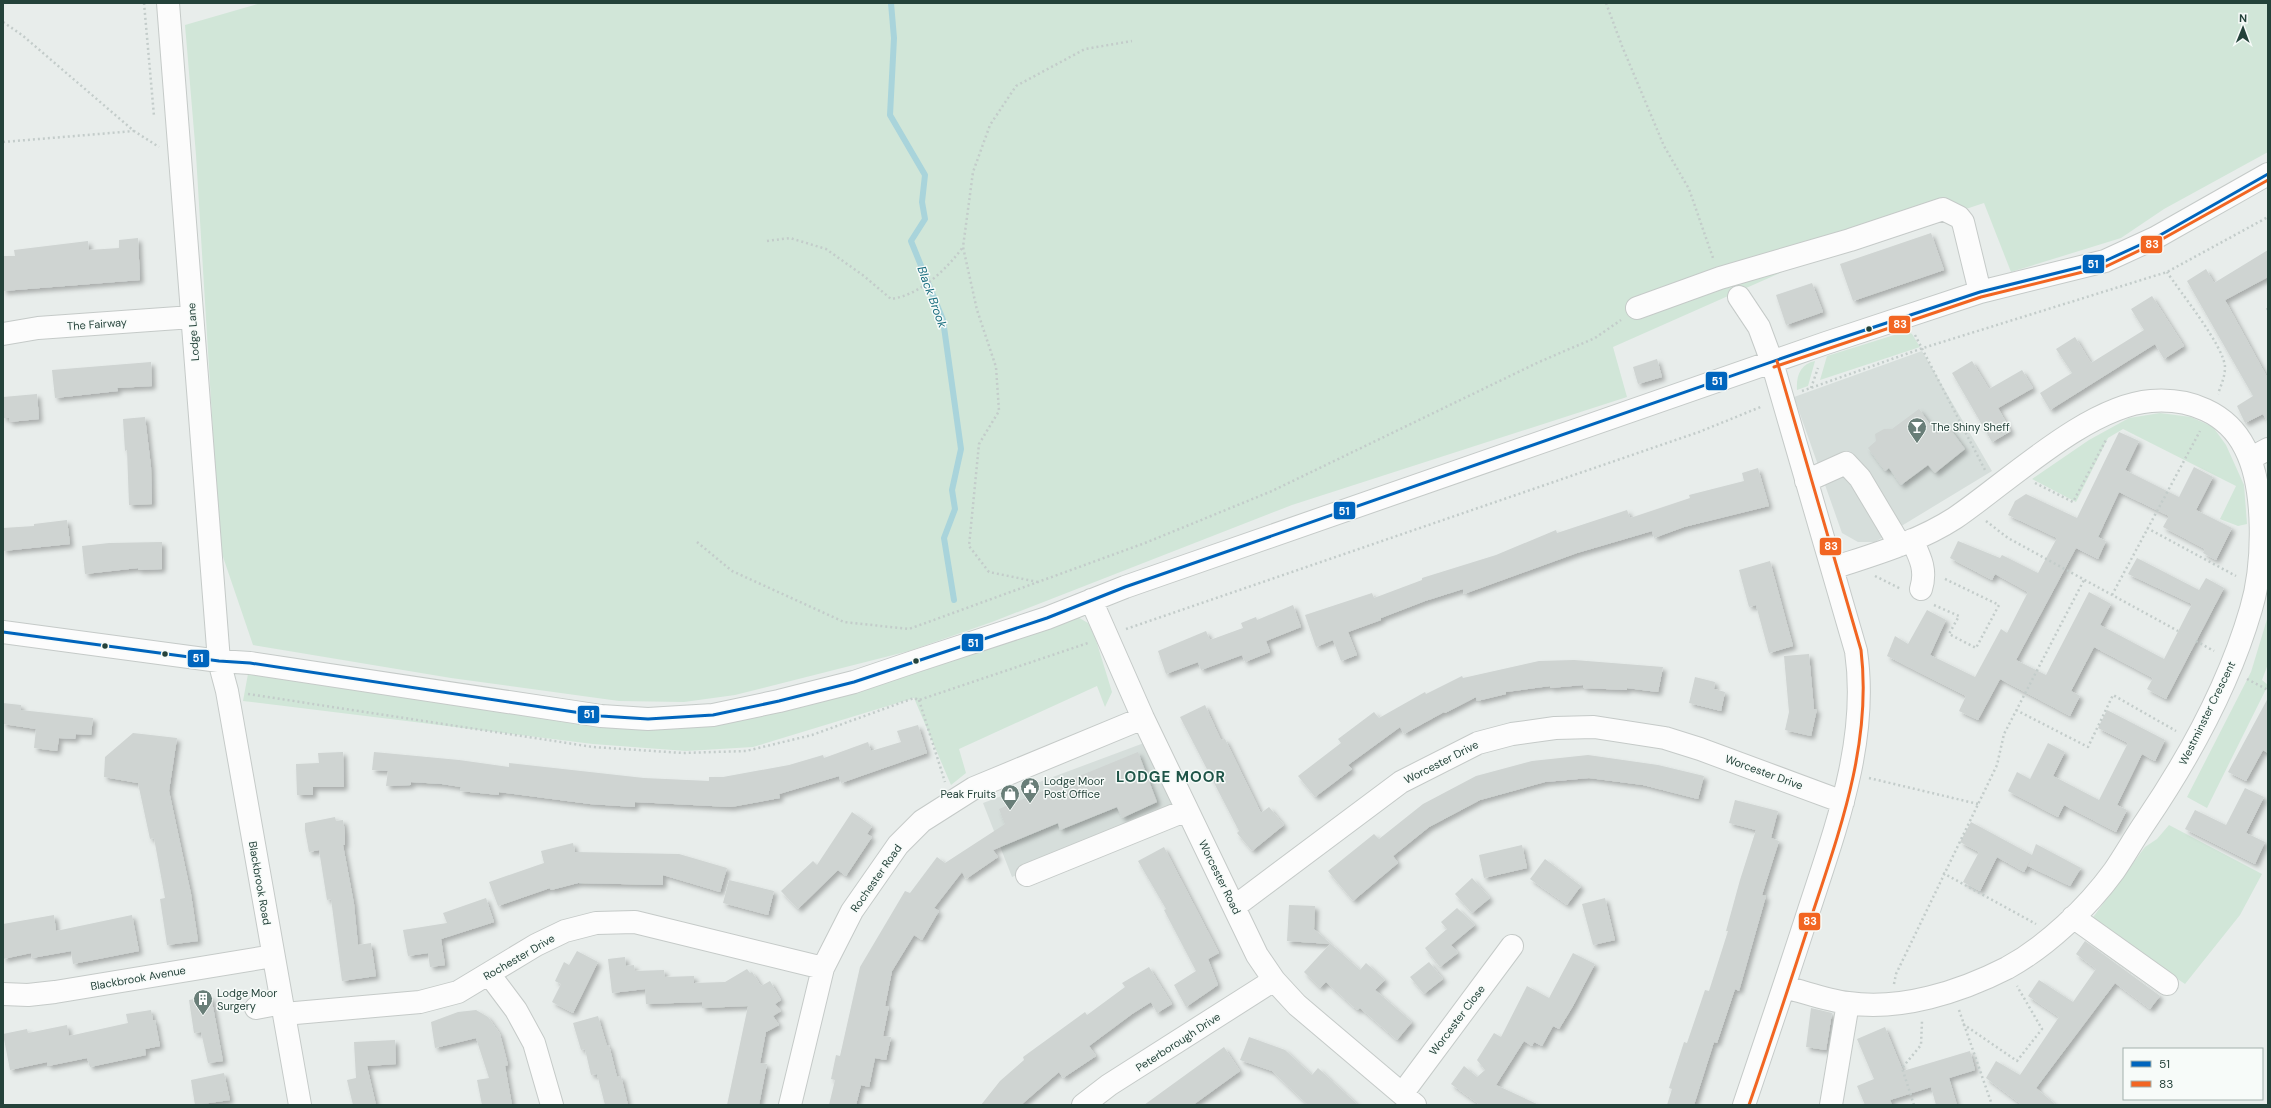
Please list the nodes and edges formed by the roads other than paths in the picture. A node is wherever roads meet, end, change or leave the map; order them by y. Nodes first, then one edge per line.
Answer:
1 (168, 3) edge
2 (2268, 174) edge
3 (1980, 292) junction
4 (1739, 297) dead end
5 (1637, 308) road end
6 (192, 317) junction
7 (3, 334) edge
8 (1772, 362) junction
9 (2259, 454) edge
10 (1806, 481) junction
11 (1906, 543) junction
12 (1841, 566) junction
13 (1920, 588) road end
14 (1092, 600) junction
15 (3, 632) edge
16 (219, 661) junction
17 (1143, 718) junction
18 (1844, 802) junction
19 (1187, 810) junction
20 (1027, 875) dead end
21 (1234, 907) junction
22 (2073, 917) junction
23 (1512, 946) dead end
24 (273, 956) junction
25 (824, 968) junction
26 (489, 974) junction
27 (1274, 980) junction
28 (2167, 984) dead end
29 (1784, 987) junction
30 (3, 994) edge
31 (1848, 1003) junction
32 (256, 1008) dead end
33 (283, 1008) junction
34 (1409, 1099) edge
35 (300, 1105) edge
36 (552, 1105) edge
37 (790, 1105) edge
38 (1083, 1105) edge
39 (1744, 1105) edge
40 (1831, 1105) edge

1 - 6 street, Lodge Lane
2 - 3 street
3 - 5 street
3 - 8 street
4 - 8 street
6 - 7 street, The Fairway
6 - 16 street, Lodge Lane
8 - 10 street
8 - 14 street
9 - 11 street, Westminster Crescent
9 - 22 street, Westminster Crescent
10 - 11 street
10 - 12 street
11 - 12 street, Westminster Crescent
11 - 13 street
12 - 18 street
14 - 16 street
14 - 17 street, Worcester Road
15 - 16 street
16 - 24 street, Blackbrook Road
17 - 19 street, Worcester Road
17 - 25 street, Rochester Road
18 - 21 street, Worcester Drive
18 - 29 street
19 - 20 street
19 - 21 street, Worcester Road
21 - 27 street, Worcester Road
22 - 28 street
22 - 31 street, Westminster Crescent
23 - 34 street, Worcester Close
24 - 30 street, Blackbrook Avenue
24 - 33 street, Blackbrook Road
25 - 26 street, Rochester Drive
25 - 37 street, Rochester Road
26 - 33 street, Rochester Drive
26 - 36 street
27 - 34 street, Worcester Road
27 - 38 street, Peterborough Drive
29 - 31 street, Westminster Crescent
29 - 39 street
31 - 40 street
32 - 33 street, Rochester Drive
33 - 35 street, Blackbrook Road

